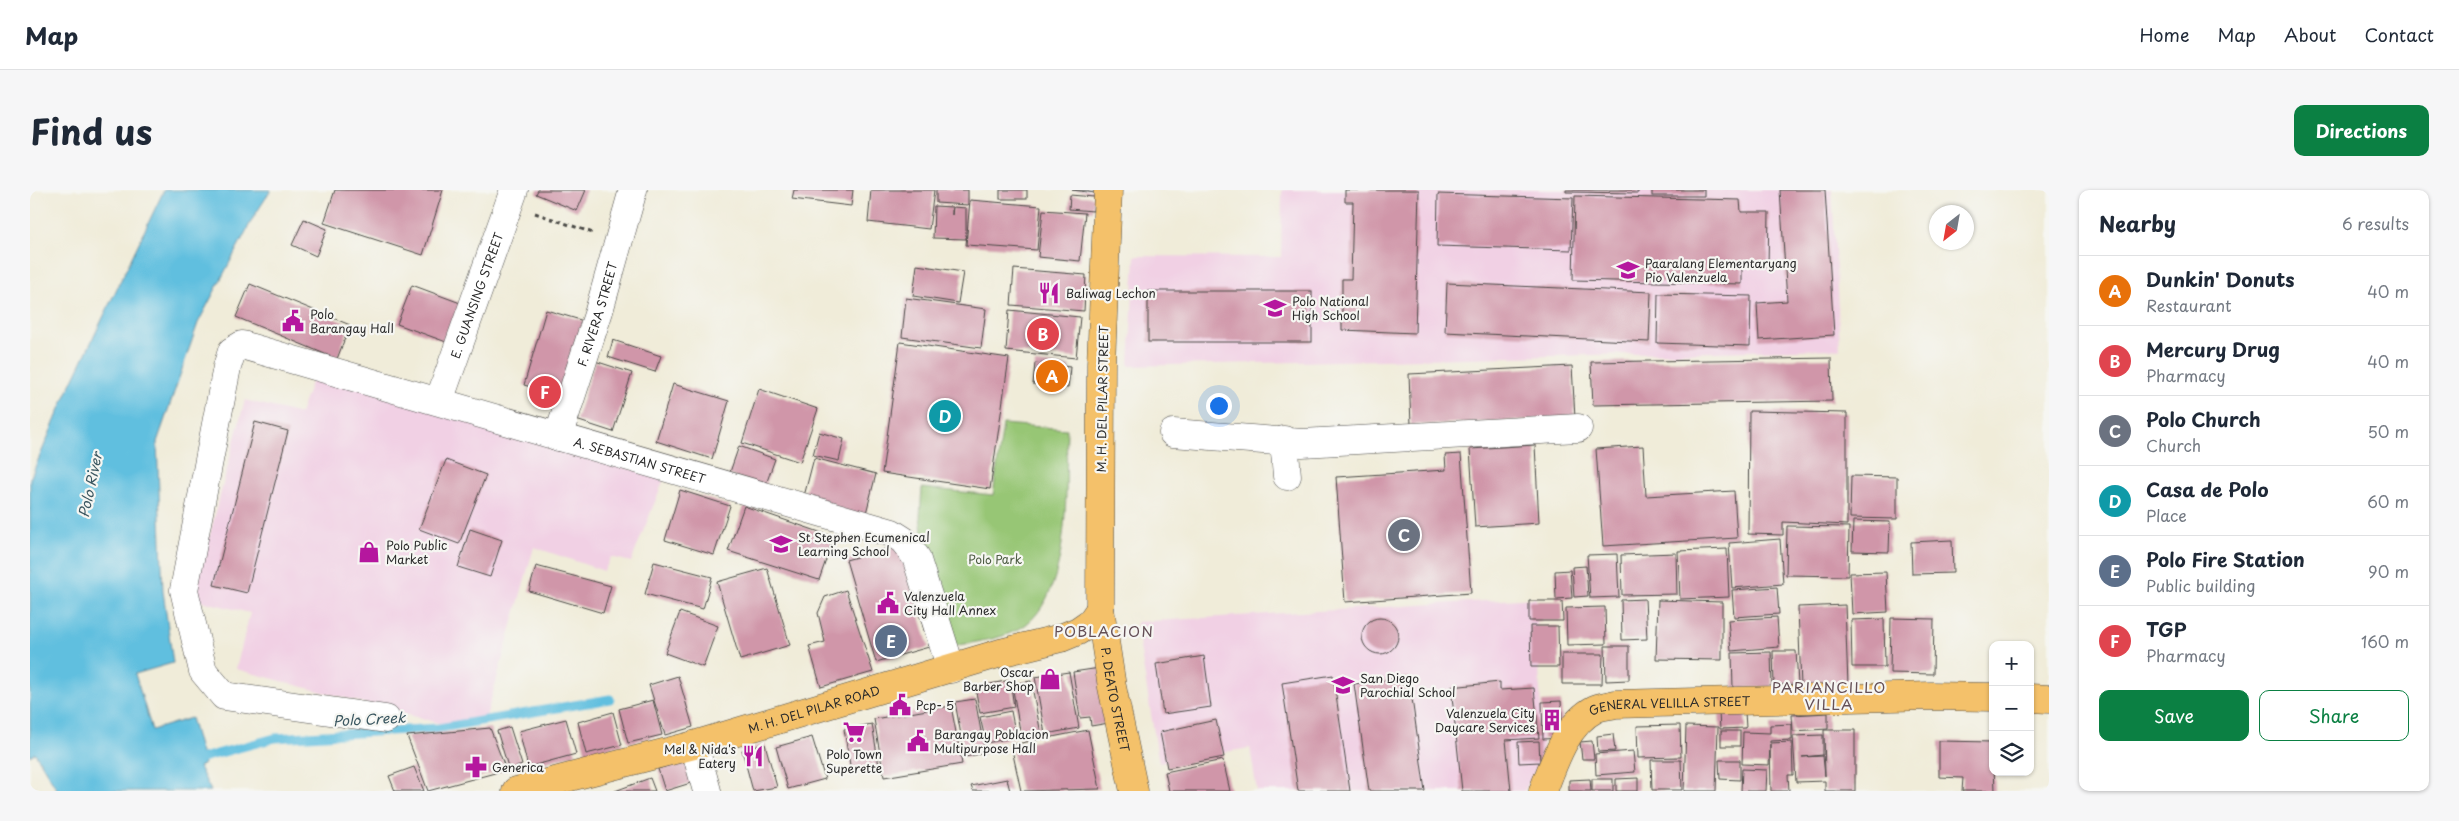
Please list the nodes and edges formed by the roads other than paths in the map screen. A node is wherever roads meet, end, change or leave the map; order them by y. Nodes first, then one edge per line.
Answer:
1 (633, 190) edge
2 (1108, 190) edge
3 (512, 197) edge
4 (439, 401) junction
5 (1578, 428) dead end
6 (1173, 433) dead end
7 (558, 437) junction
8 (1284, 440) junction
9 (1287, 476) dead end
10 (1100, 609) junction
11 (950, 669) junction
12 (1989, 698) edge
13 (2034, 698) edge
14 (2049, 699) edge
15 (386, 719) dead end
16 (694, 745) junction
17 (516, 791) edge
18 (708, 791) edge
19 (1134, 791) edge
20 (1543, 791) edge

1 - 7 street, F. RIVERA STREET
2 - 10 main road, M. H. DEL PILAR STREET
3 - 4 street, E. GUANSING STREET
4 - 7 street, A. SEBASTIAN STREET
4 - 15 street, A. SEBASTIAN STREET
5 - 8 street
6 - 8 street
7 - 11 street, A. SEBASTIAN STREET
8 - 9 street
10 - 11 main road, M. H. DEL PILAR ROAD
10 - 19 main road, P. DEATO STREET
11 - 16 main road, M. H. DEL PILAR ROAD
12 - 20 main road, GENERAL VELILLA STREET
13 - 14 main road
16 - 17 main road, M. H. DEL PILAR ROAD
16 - 18 street

